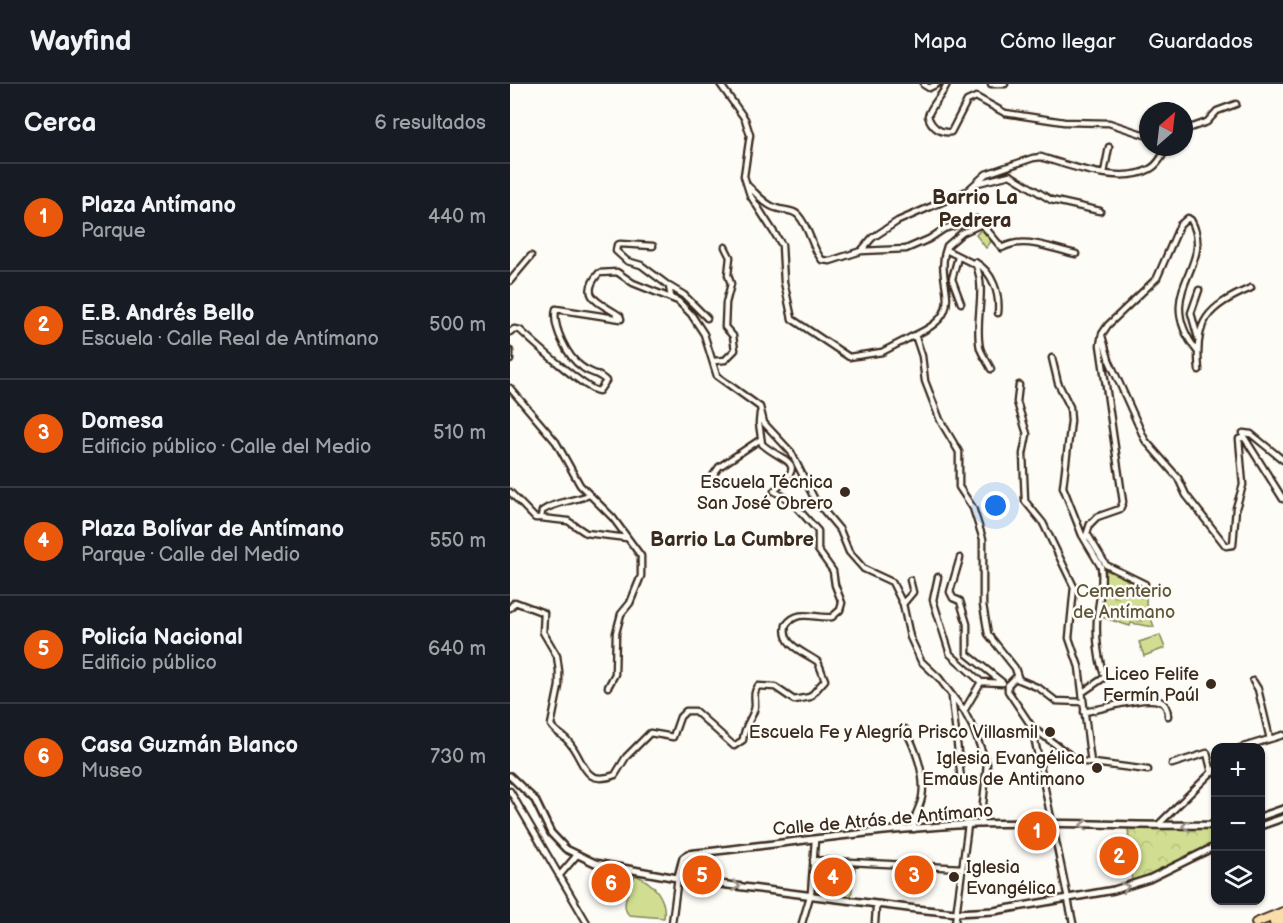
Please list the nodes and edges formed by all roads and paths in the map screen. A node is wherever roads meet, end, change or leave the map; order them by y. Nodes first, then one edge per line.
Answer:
1 (720, 84) edge
2 (937, 84) edge
3 (947, 84) edge
4 (992, 84) edge
5 (1005, 84) edge
6 (924, 85) edge
7 (1236, 104) dead end
8 (1193, 127) edge
9 (1139, 133) edge
10 (1109, 147) dead end
11 (1161, 156) edge
12 (1104, 173) junction
13 (746, 183) junction
14 (975, 183) junction
15 (1100, 211) dead end
16 (982, 224) junction
17 (653, 246) dead end
18 (725, 247) dead end
19 (946, 250) junction
20 (861, 251) junction
21 (1076, 254) dead end
22 (531, 256) dead end
23 (958, 257) junction
24 (970, 262) junction
25 (510, 281) edge
26 (669, 286) junction
27 (1251, 288) dead end
28 (1199, 290) dead end
29 (671, 297) junction
30 (961, 303) dead end
31 (998, 313) dead end
32 (707, 318) dead end
33 (510, 330) edge
34 (1101, 334) junction
35 (915, 335) junction
36 (1200, 343) junction
37 (510, 351) edge
38 (1197, 351) junction
39 (1052, 358) dead end
40 (510, 360) edge
41 (714, 361) junction
42 (991, 369) dead end
43 (1199, 370) dead end
44 (1019, 385) dead end
45 (510, 388) edge
46 (760, 407) junction
47 (1245, 437) junction
48 (761, 440) junction
49 (1283, 460) edge
50 (709, 481) dead end
51 (510, 492) edge
52 (589, 495) junction
53 (1283, 499) edge
54 (541, 518) junction
55 (1087, 537) junction
56 (627, 538) junction
57 (960, 558) dead end
58 (938, 577) dead end
59 (910, 580) dead end
60 (1145, 584) dead end
61 (903, 604) junction
62 (510, 608) edge
63 (1020, 680) junction
64 (1253, 681) dead end
65 (981, 682) junction
66 (1002, 682) junction
67 (1008, 685) junction
68 (608, 687) dead end
69 (1083, 692) junction
70 (951, 694) junction
71 (1082, 702) junction
72 (964, 711) junction
73 (1084, 712) junction
74 (1168, 717) dead end
75 (1032, 727) junction
76 (905, 729) dead end
77 (1283, 735) edge
78 (1270, 739) junction
79 (1255, 743) edge
80 (1091, 763) junction
81 (1172, 764) dead end
82 (1211, 769) edge
83 (1148, 770) dead end
84 (1211, 774) edge
85 (510, 776) edge
86 (961, 779) dead end
87 (510, 791) edge
88 (1283, 809) edge
89 (1283, 818) edge
90 (1265, 819) edge
91 (1265, 820) edge
92 (981, 824) junction
93 (1054, 824) junction
94 (968, 825) junction
95 (1211, 825) edge
96 (1156, 827) junction
97 (914, 829) junction
98 (815, 840) junction
99 (1211, 848) edge
100 (577, 855) junction
101 (813, 860) junction
102 (962, 868) junction
103 (559, 876) junction
104 (678, 877) junction
105 (810, 894) junction
106 (1068, 898) junction
107 (879, 904) junction
108 (1283, 912) edge
109 (956, 913) junction
110 (1283, 920) edge
111 (586, 923) edge
112 (672, 923) edge
113 (802, 923) edge
114 (875, 923) edge
115 (955, 923) edge
116 (1073, 923) edge
117 (1256, 923) edge
118 (1274, 923) edge

1 - 13 street
2 - 6 street
3 - 9 street
4 - 5 street
7 - 8 street
10 - 12 street
11 - 12 street
12 - 14 street
13 - 20 street
13 - 35 street
14 - 15 street
14 - 20 street
16 - 19 street
16 - 20 street
16 - 21 street
17 - 26 street
18 - 41 street
19 - 23 street
19 - 35 street
22 - 25 street
23 - 24 street
23 - 30 street
24 - 31 street
24 - 42 street
26 - 29 street
26 - 32 street
27 - 36 street
28 - 36 street
29 - 33 street
29 - 41 street
34 - 38 street
34 - 47 street
34 - 55 street
35 - 63 street
36 - 38 street
37 - 40 street
38 - 43 street
39 - 55 street
41 - 46 street
44 - 69 street
45 - 52 street
46 - 48 street
46 - 61 street
47 - 49 street
47 - 53 street
48 - 50 street
48 - 62 street
51 - 54 street
52 - 54 street
52 - 56 street
54 - 56 street
55 - 60 street
55 - 69 street
56 - 68 street
57 - 66 street
58 - 65 street
59 - 61 street
61 - 70 street
63 - 67 street
63 - 71 street
64 - 78 street
65 - 66 street
65 - 72 street
66 - 67 street
67 - 75 street
69 - 71 street
70 - 72 street
70 - 86 street
71 - 73 street
72 - 92 street
73 - 74 street
73 - 80 street
75 - 80 street
75 - 93 street
76 - 97 street
77 - 78 street
78 - 79 street
80 - 83 street
81 - 82 street
84 - 96 street
85 - 100 street
87 - 103 street
88 - 90 street
89 - 91 street
92 - 93 street, Calle de Atrás de Antímano
92 - 94 street, Calle de Atrás de Antímano
96 -> 93 street, Calle de Atrás de Antímano
93 - 106 street
94 - 97 street, Calle de Atrás de Antímano
94 - 102 street
95 -> 96 street, Calle de Atrás de Antímano
97 - 98 street, Calle de Atrás de Antímano
98 - 101 street
98 - 104 street, Calle de Atrás de Antímano
106 -> 99 street
100 - 103 street
100 - 104 street
101 - 102 street
101 - 105 street
102 - 109 street
103 - 111 street
104 -> 105 street
104 - 112 street
105 - 107 street
105 - 113 street
106 - 109 street
106 - 116 street
107 - 109 street
107 - 114 street
108 - 117 highway
109 - 115 street
110 - 118 highway

